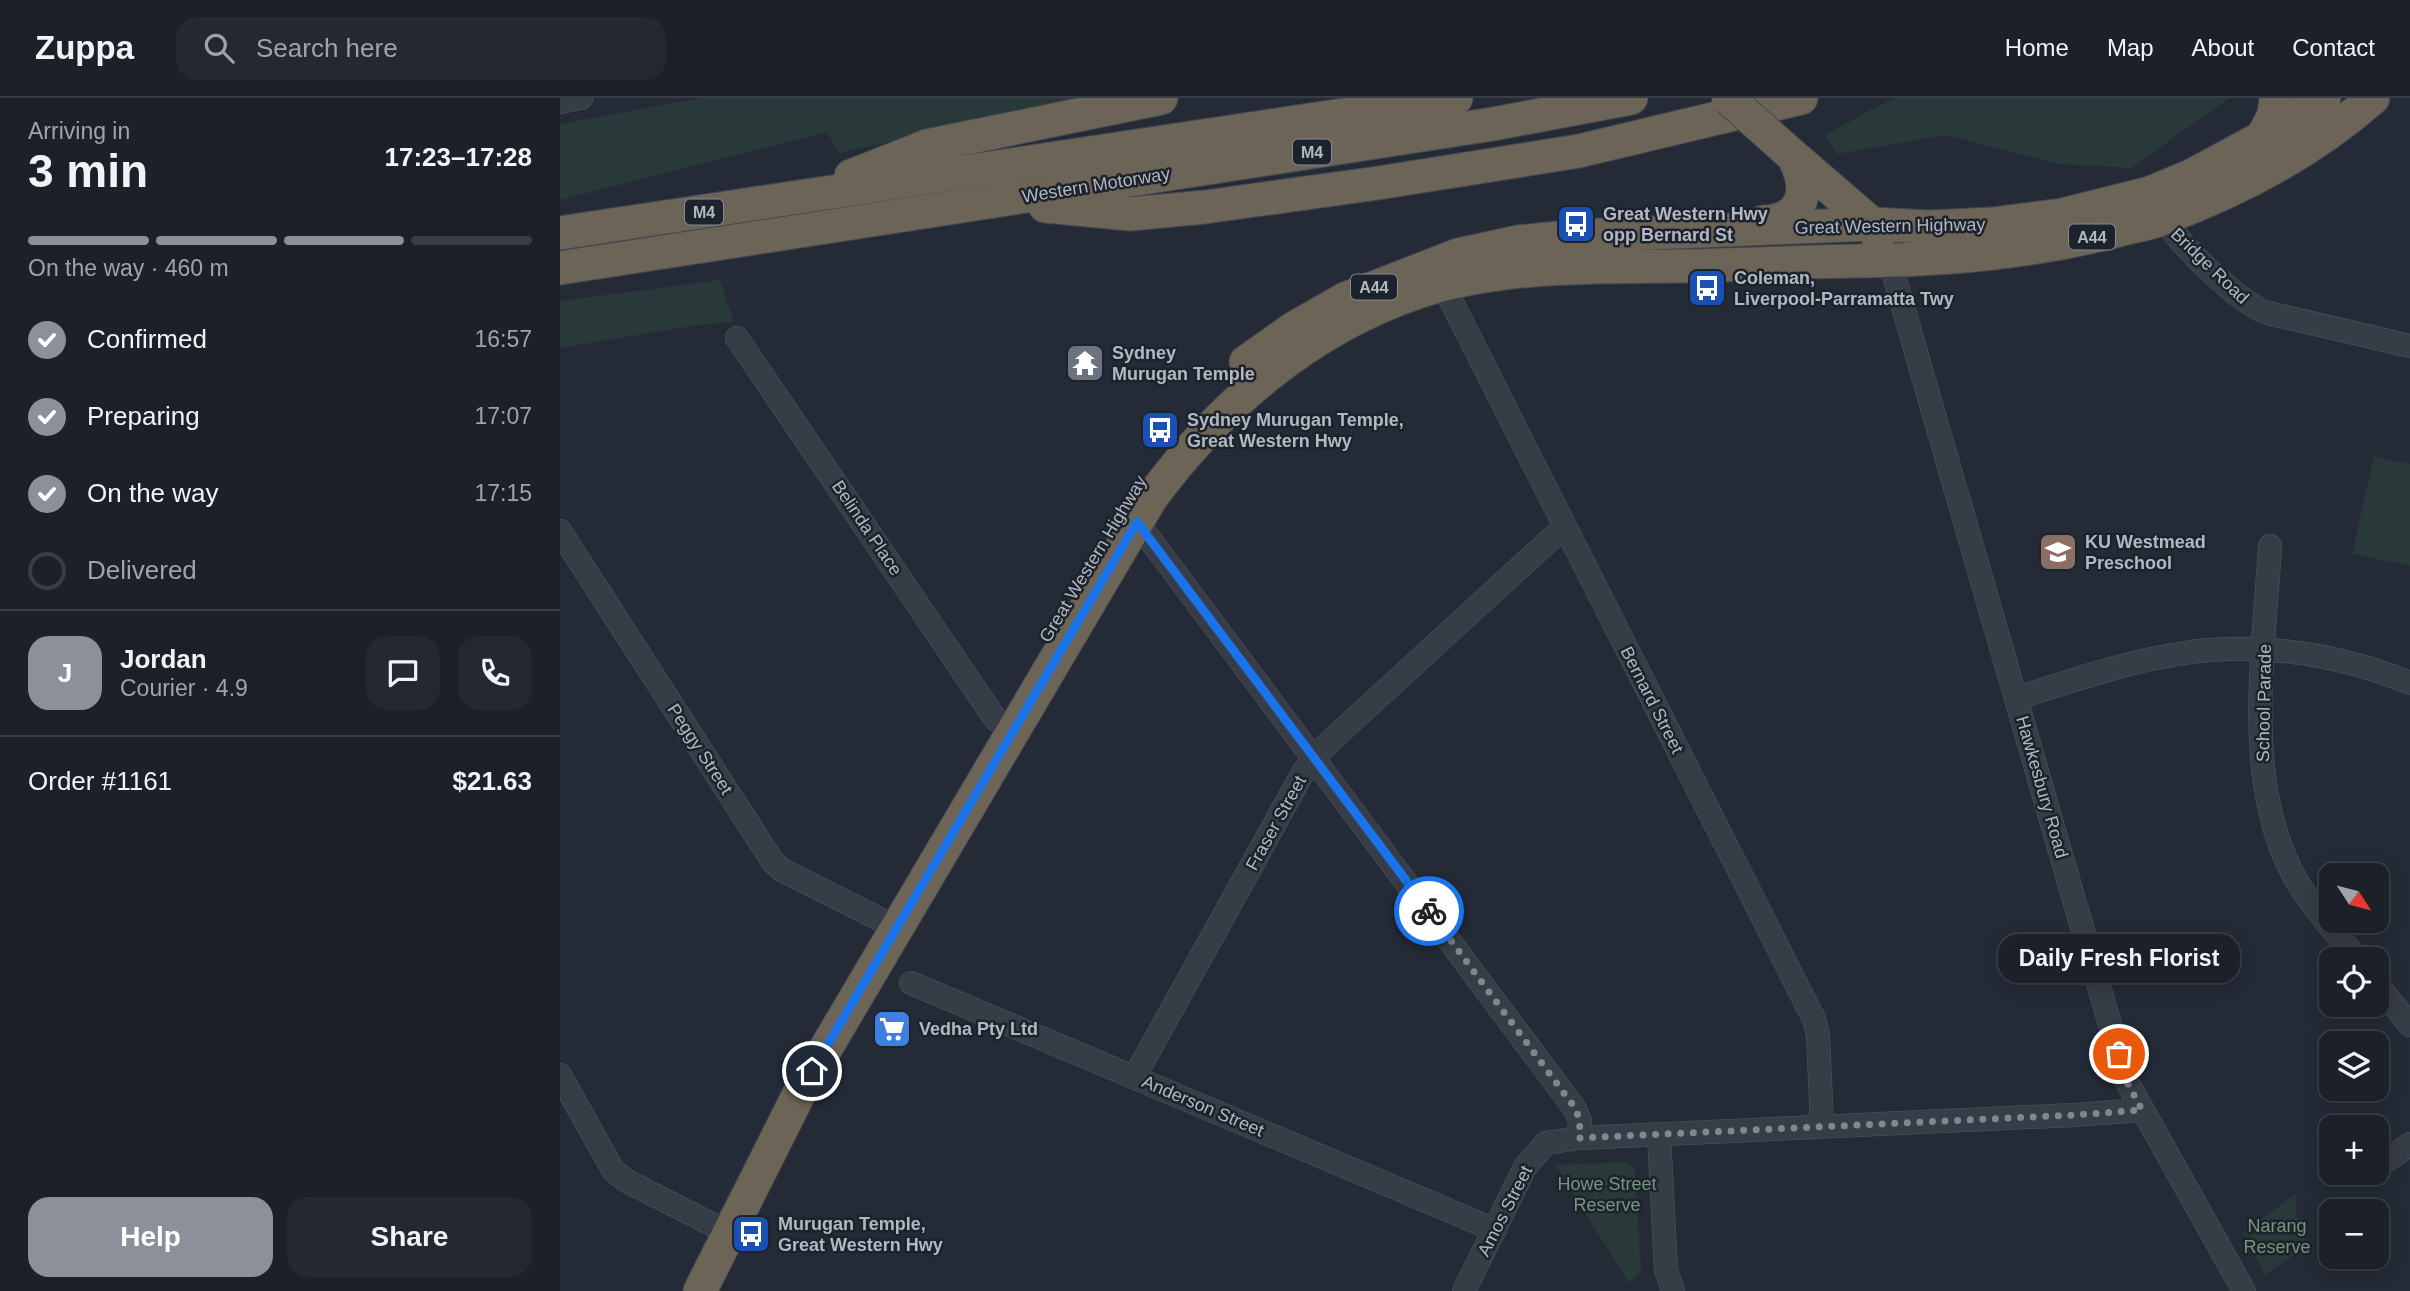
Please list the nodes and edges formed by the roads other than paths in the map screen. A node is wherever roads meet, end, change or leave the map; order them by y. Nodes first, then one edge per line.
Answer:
1 (1161, 98) edge
2 (1456, 98) edge
3 (1631, 98) edge
4 (1728, 98) edge
5 (1801, 98) edge
6 (2276, 98) edge
7 (2324, 98) edge
8 (2373, 98) edge
9 (2262, 138) junction
10 (1793, 155) junction
11 (797, 198) junction
12 (993, 201) junction
13 (2156, 206) junction
14 (1872, 225) junction
15 (1713, 231) junction
16 (560, 233) edge
17 (1890, 262) junction
18 (560, 268) edge
19 (1443, 285) junction
20 (737, 338) dead end
21 (2410, 346) edge
22 (1137, 522) junction
23 (1564, 527) junction
24 (560, 531) edge
25 (2270, 546) dead end
26 (2264, 650) junction
27 (2410, 683) edge
28 (2017, 698) junction
29 (996, 720) junction
30 (1314, 758) junction
31 (883, 921) junction
32 (2348, 947) edge
33 (911, 983) dead end
34 (2389, 999) edge
35 (2410, 1025) edge
36 (560, 1076) edge
37 (1135, 1076) junction
38 (2142, 1110) junction
39 (1822, 1125) junction
40 (1659, 1135) junction
41 (1579, 1138) junction
42 (2410, 1144) edge
43 (2389, 1159) edge
44 (715, 1226) junction
45 (1495, 1230) junction
46 (683, 1291) edge
47 (701, 1291) edge
48 (1464, 1291) edge
49 (1673, 1291) edge
50 (2244, 1291) edge

1 - 11 highway, M4
2 - 11 highway, Western Motorway / M4
3 - 12 highway, Western Motorway / M4
4 - 10 highway, bridge
5 - 12 highway, M4
6 - 9 highway
7 - 9 highway, Great Western Highway / A44
8 - 13 highway, Great Western Highway / A44
9 - 13 highway, Great Western Highway / A44
10 - 14 highway
10 - 15 highway
11 - 16 highway, Western Motorway / M4
12 - 18 highway, Western Motorway / M4
13 - 14 highway, Great Western Highway / A44
13 - 17 highway, Great Western Highway / A44
13 - 21 street, Bridge Road
14 - 15 highway, Great Western Highway / A44
14 - 17 highway
15 - 29 highway, Great Western Highway / A44
17 - 19 highway, Great Western Highway / A44
17 - 28 street, Hawkesbury Road
19 - 22 highway, Great Western Highway / A44
19 - 23 street, Bernard Street
20 - 29 street, Belinda Place
22 - 30 street
22 - 47 highway, Great Western Highway / A44
23 - 30 street, Fraser Street
23 - 39 street, Bernard Street
24 - 31 street, Peggy Street
25 - 26 street, School Parade
26 - 27 street
26 - 28 street
26 - 32 street, School Parade
28 - 38 street, Hawkesbury Road
29 - 31 highway, Great Western Highway / A44
30 - 37 street, Fraser Street
30 - 41 street
31 - 44 highway, Great Western Highway / A44
33 - 37 street, Anderson Street
34 - 35 street
36 - 44 street
37 - 45 street, Anderson Street
38 - 39 street, Amos Street
38 - 50 street, Hawkesbury Road
39 - 40 street, Amos Street
40 - 41 street, Amos Street
40 - 49 street
41 - 45 street, Amos Street
42 - 43 street
44 - 46 highway, Great Western Highway / A44
45 - 48 street, Amos Street

